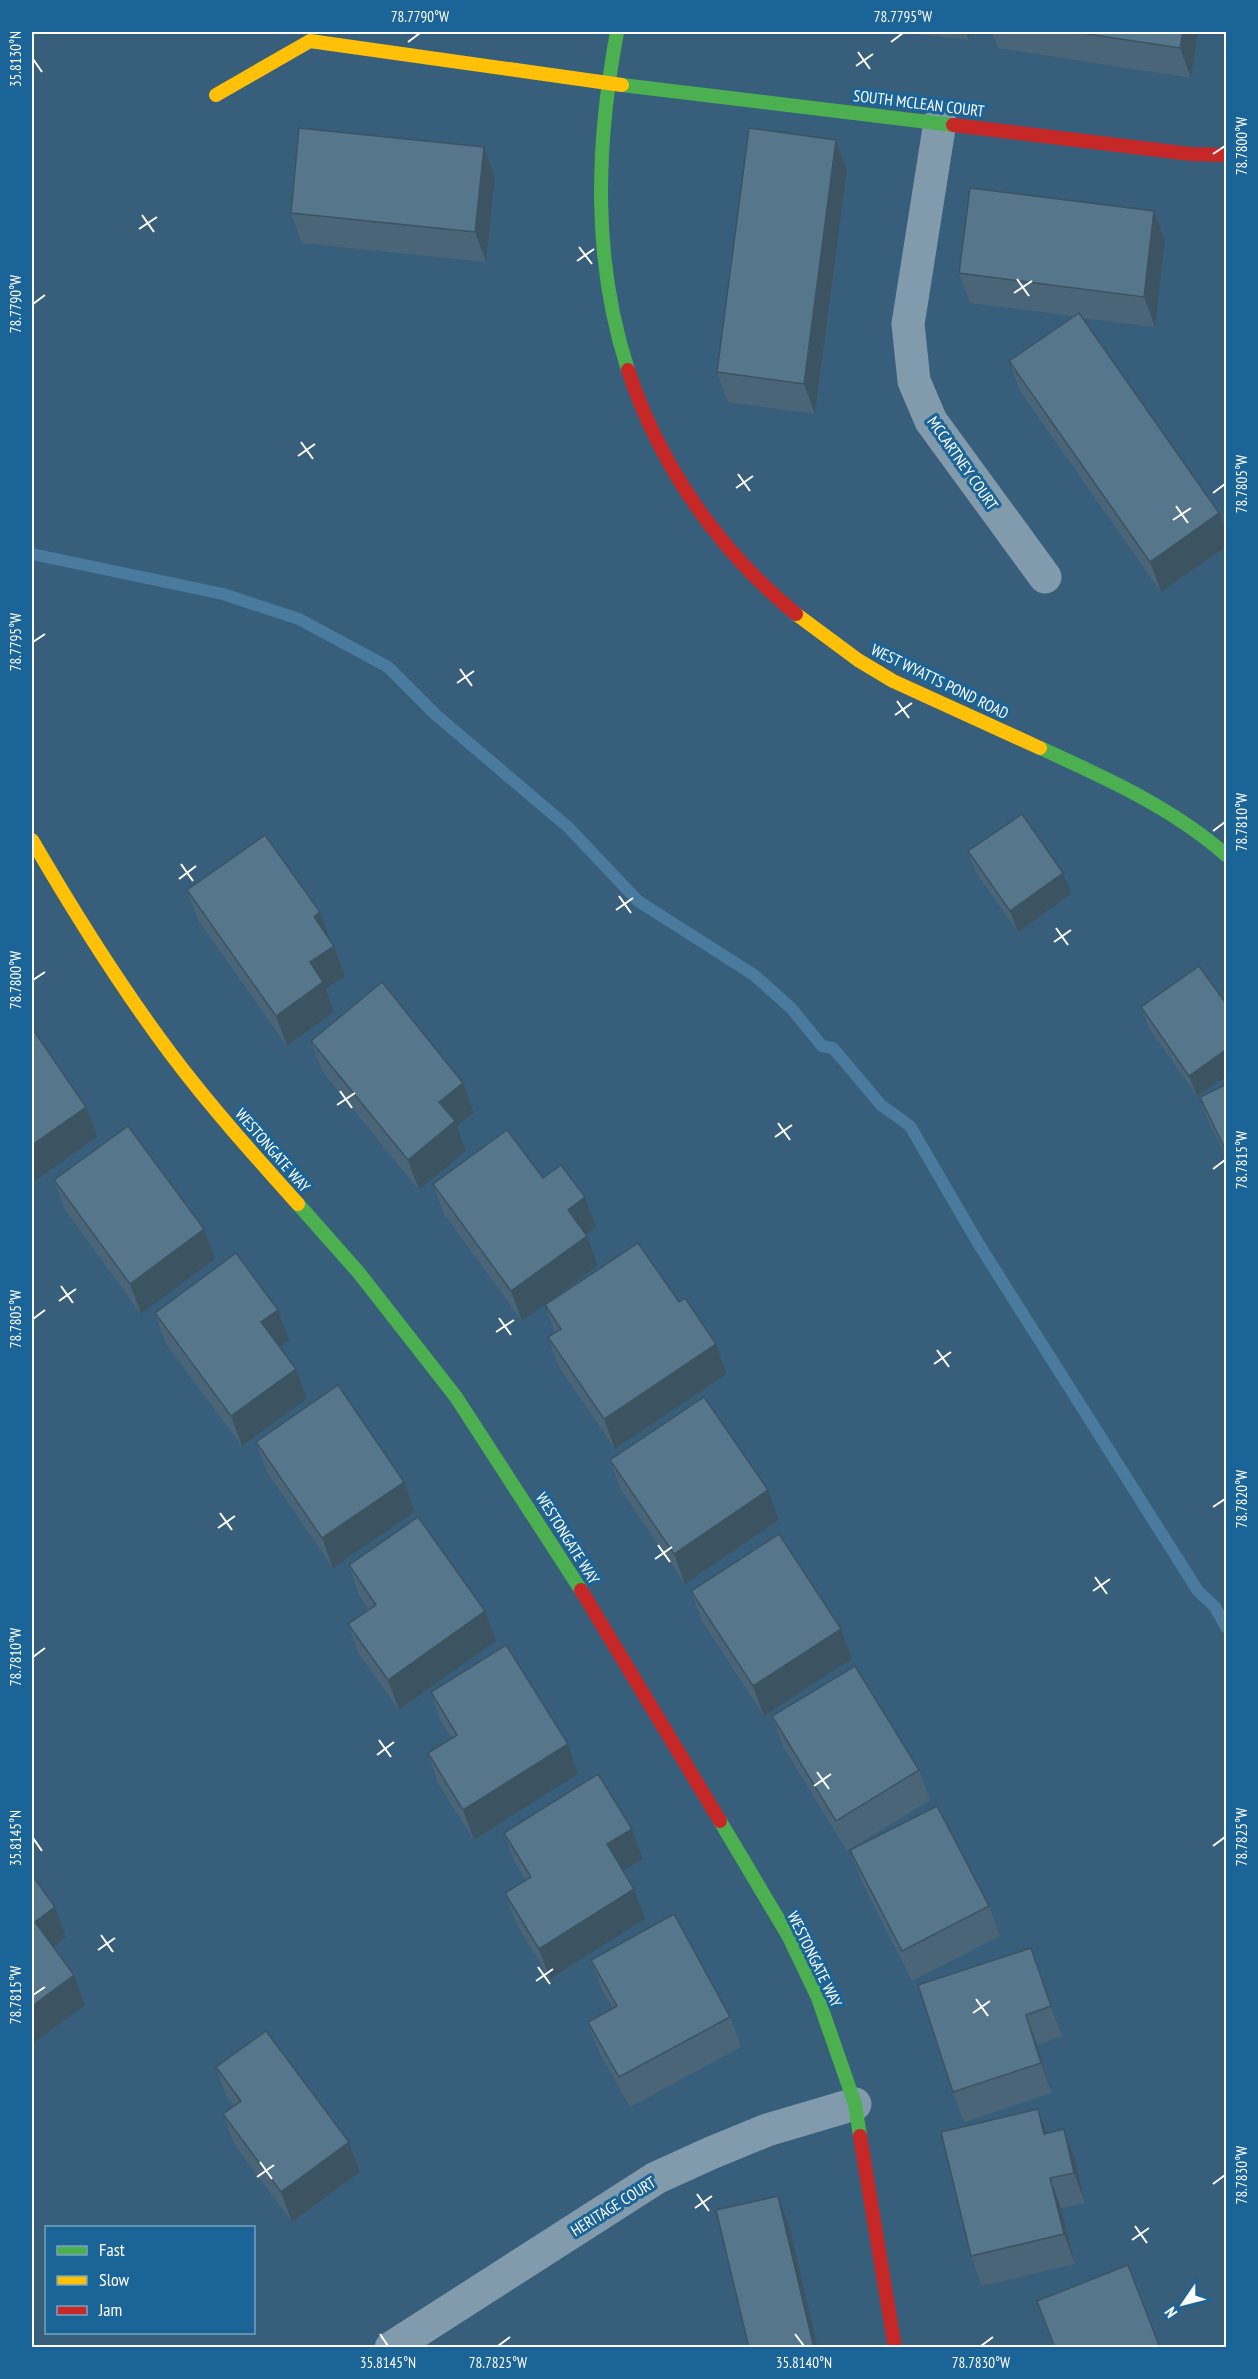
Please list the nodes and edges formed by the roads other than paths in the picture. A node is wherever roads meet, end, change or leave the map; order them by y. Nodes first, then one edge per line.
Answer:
1 (618, 32) edge
2 (607, 83) junction
3 (216, 95) dead end
4 (940, 122) junction
5 (1227, 155) edge
6 (1045, 577) dead end
7 (32, 840) edge
8 (1222, 842) edge
9 (855, 2104) junction
10 (391, 2348) edge
11 (896, 2348) edge

1 - 2 street, WEST WYATTS POND ROAD
2 - 3 street, SOUTH MCLEAN COURT
2 - 4 street, SOUTH MCLEAN COURT
2 - 8 street, WEST WYATTS POND ROAD
4 - 5 street, SOUTH MCLEAN COURT
4 - 6 street, MCCARTNEY COURT
7 - 9 street, WESTONGATE WAY
9 - 10 street, HERITAGE COURT
9 - 11 street, WESTONGATE WAY

